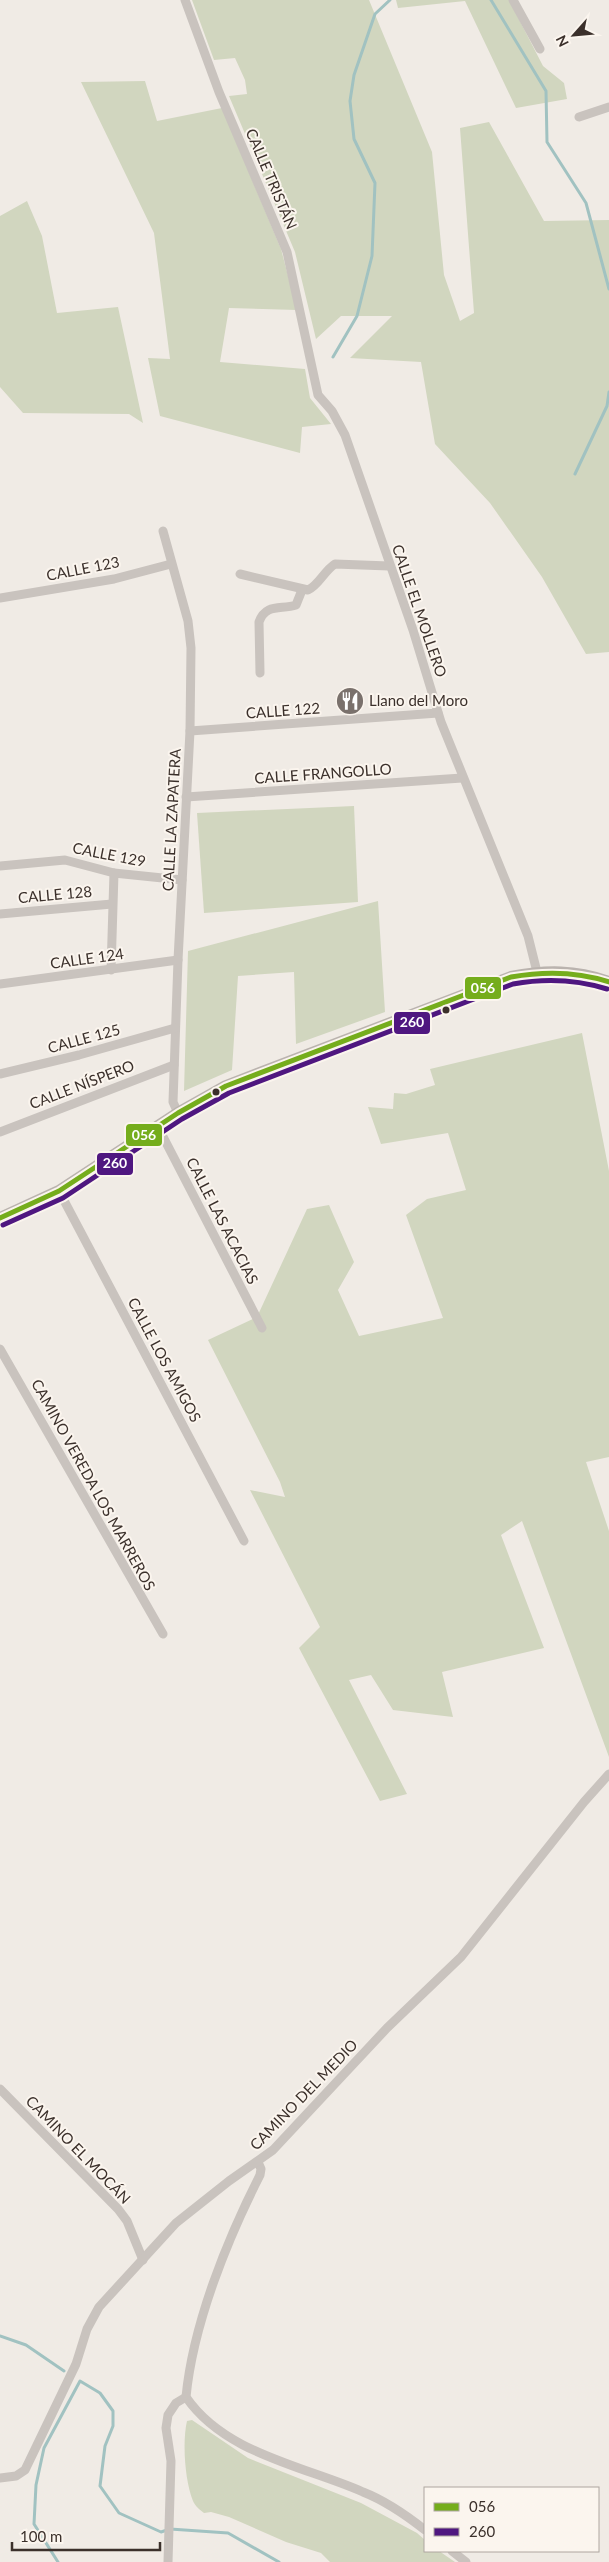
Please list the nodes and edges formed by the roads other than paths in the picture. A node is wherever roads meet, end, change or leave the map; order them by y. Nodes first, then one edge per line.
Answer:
1 (185, 0) edge
2 (513, 0) edge
3 (540, 49) dead end
4 (609, 107) edge
5 (579, 117) dead end
6 (313, 375) joint
7 (163, 531) dead end
8 (171, 564) junction
9 (389, 566) junction
10 (240, 574) dead end
11 (302, 590) junction
12 (0, 598) edge
13 (260, 673) dead end
14 (438, 713) junction
15 (190, 732) junction
16 (462, 778) junction
17 (186, 797) junction
18 (0, 866) edge
19 (114, 873) junction
20 (182, 880) junction
21 (112, 904) junction
22 (0, 914) edge
23 (178, 960) junction
24 (111, 970) junction
25 (537, 972) junction
26 (609, 982) edge
27 (0, 984) edge
28 (175, 1028) junction
29 (174, 1065) junction
30 (0, 1074) edge
31 (178, 1113) junction
32 (158, 1127) junction
33 (0, 1132) edge
34 (59, 1191) junction
35 (0, 1218) edge
36 (262, 1328) dead end
37 (0, 1349) edge
38 (244, 1541) dead end
39 (162, 1634) dead end
40 (609, 1774) edge
41 (0, 2089) edge
42 (258, 2162) junction
43 (143, 2260) junction
44 (186, 2397) junction
45 (0, 2478) edge
46 (424, 2529) edge
47 (453, 2552) edge
48 (168, 2562) edge
49 (466, 2562) edge

1 - 6 street, CALLE TRISTÁN
2 - 3 street
4 - 5 street
6 - 9 street, CALLE EL MOLLERO
7 - 8 street, CALLE LA ZAPATERA
8 - 12 street, CALLE 123
8 - 15 street, CALLE LA ZAPATERA
9 - 11 street
9 - 14 street, CALLE EL MOLLERO
10 - 11 street
11 - 13 street
14 - 15 street, CALLE 122
14 - 16 street, CALLE EL MOLLERO
15 - 17 street, CALLE LA ZAPATERA
16 - 17 street, CALLE FRANGOLLO
16 - 25 street, CALLE EL MOLLERO
17 - 20 street, CALLE LA ZAPATERA
18 - 19 street, CALLE 129
19 - 20 street, CALLE 129
19 - 21 street
20 - 23 street, CALLE LA ZAPATERA
21 - 22 street, CALLE 128
21 - 24 street
23 - 24 street, CALLE 124
23 - 28 street, CALLE LA ZAPATERA
24 - 27 street, CALLE 124
25 - 26 main road
25 - 31 main road
28 - 29 street, CALLE LA ZAPATERA
28 - 30 street, CALLE 125
29 - 31 street, CALLE LA ZAPATERA
29 - 33 street, CALLE NÍSPERO
31 - 32 main road
32 - 34 main road
32 - 36 street, CALLE LAS ACACIAS
34 - 35 main road
34 - 38 street, CALLE LOS AMIGOS
37 - 39 street, CAMINO VEREDA LOS MARREROS
40 - 42 street, CAMINO DEL MEDIO
41 - 43 street, CAMINO EL MOCÁN
42 - 43 street, CAMINO DEL MEDIO
42 - 44 street
43 - 45 street, CAMINO DEL MEDIO
44 - 46 street
44 - 48 street
47 - 49 street

